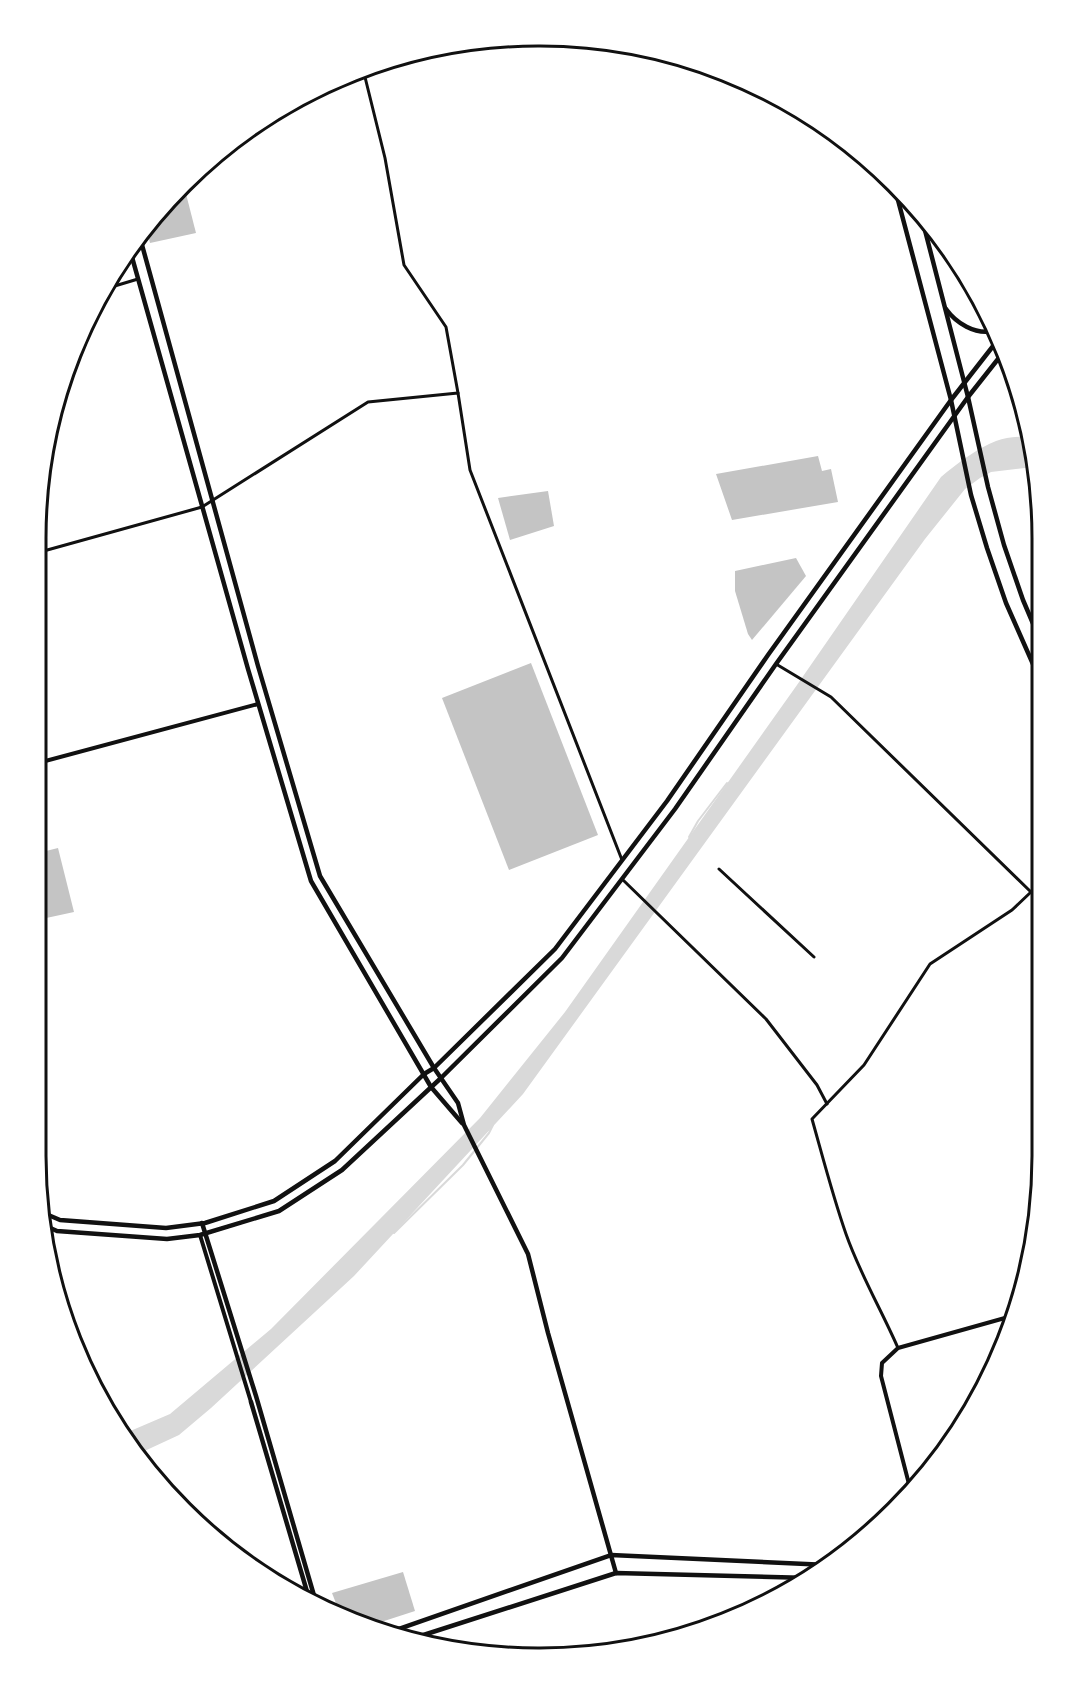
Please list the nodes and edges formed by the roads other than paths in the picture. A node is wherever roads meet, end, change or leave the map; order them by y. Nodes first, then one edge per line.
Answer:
1 (365, 79) edge
2 (899, 203) edge
3 (926, 234) edge
4 (143, 247) edge
5 (133, 261) edge
6 (138, 279) junction
7 (117, 285) edge
8 (945, 308) junction
9 (986, 332) edge
10 (992, 347) edge
11 (997, 360) edge
12 (964, 382) junction
13 (458, 393) junction
14 (968, 397) junction
15 (951, 400) junction
16 (954, 416) junction
17 (212, 501) junction
18 (202, 507) junction
19 (46, 550) edge
20 (1032, 621) edge
21 (1032, 662) edge
22 (776, 663) junction
23 (259, 704) junction
24 (46, 761) edge
25 (622, 860) junction
26 (719, 869) dead end
27 (622, 879) junction
28 (1031, 892) joint
29 (814, 957) dead end
30 (434, 1068) junction
31 (424, 1074) junction
32 (441, 1078) junction
33 (431, 1087) junction
34 (827, 1104) junction
35 (464, 1125) junction
36 (51, 1216) edge
37 (202, 1223) junction
38 (52, 1229) edge
39 (203, 1234) junction
40 (1003, 1318) edge
41 (898, 1348) junction
42 (251, 1402) joint
43 (908, 1482) edge
44 (611, 1555) junction
45 (813, 1565) edge
46 (616, 1573) junction
47 (793, 1578) edge
48 (307, 1590) edge
49 (314, 1594) edge
50 (400, 1628) edge
51 (424, 1635) edge

1 - 13 street
2 - 15 main road
3 - 8 main road
4 - 17 main road
5 - 6 main road
6 - 7 street
6 - 18 main road
8 - 9 main road
8 - 12 main road
10 - 12 main road
11 - 14 main road
12 - 14 main road
12 - 15 main road
13 - 17 street
13 - 25 street
14 - 16 main road
14 - 20 main road
15 - 16 main road
15 - 25 main road
16 - 21 main road
16 - 22 main road
17 - 18 street
17 - 30 main road
18 - 19 street
18 - 23 main road
22 - 27 main road
22 - 28 street
23 - 24 street
23 - 31 main road
25 - 30 main road
26 - 29 street
27 - 32 main road
27 - 34 street
28 - 34 street
30 - 31 main road
30 - 32 main road
31 - 33 main road
31 - 37 main road
32 - 33 main road
32 - 35 main road
33 - 35 main road
33 - 39 main road
34 - 41 street
35 - 44 main road
36 - 37 main road
37 - 39 main road
38 - 39 main road
39 - 42 street
39 - 49 main road
40 - 41 street
41 - 43 street
42 - 48 main road
44 - 45 main road
44 - 46 main road
44 - 50 main road
46 - 47 main road
46 - 51 main road

